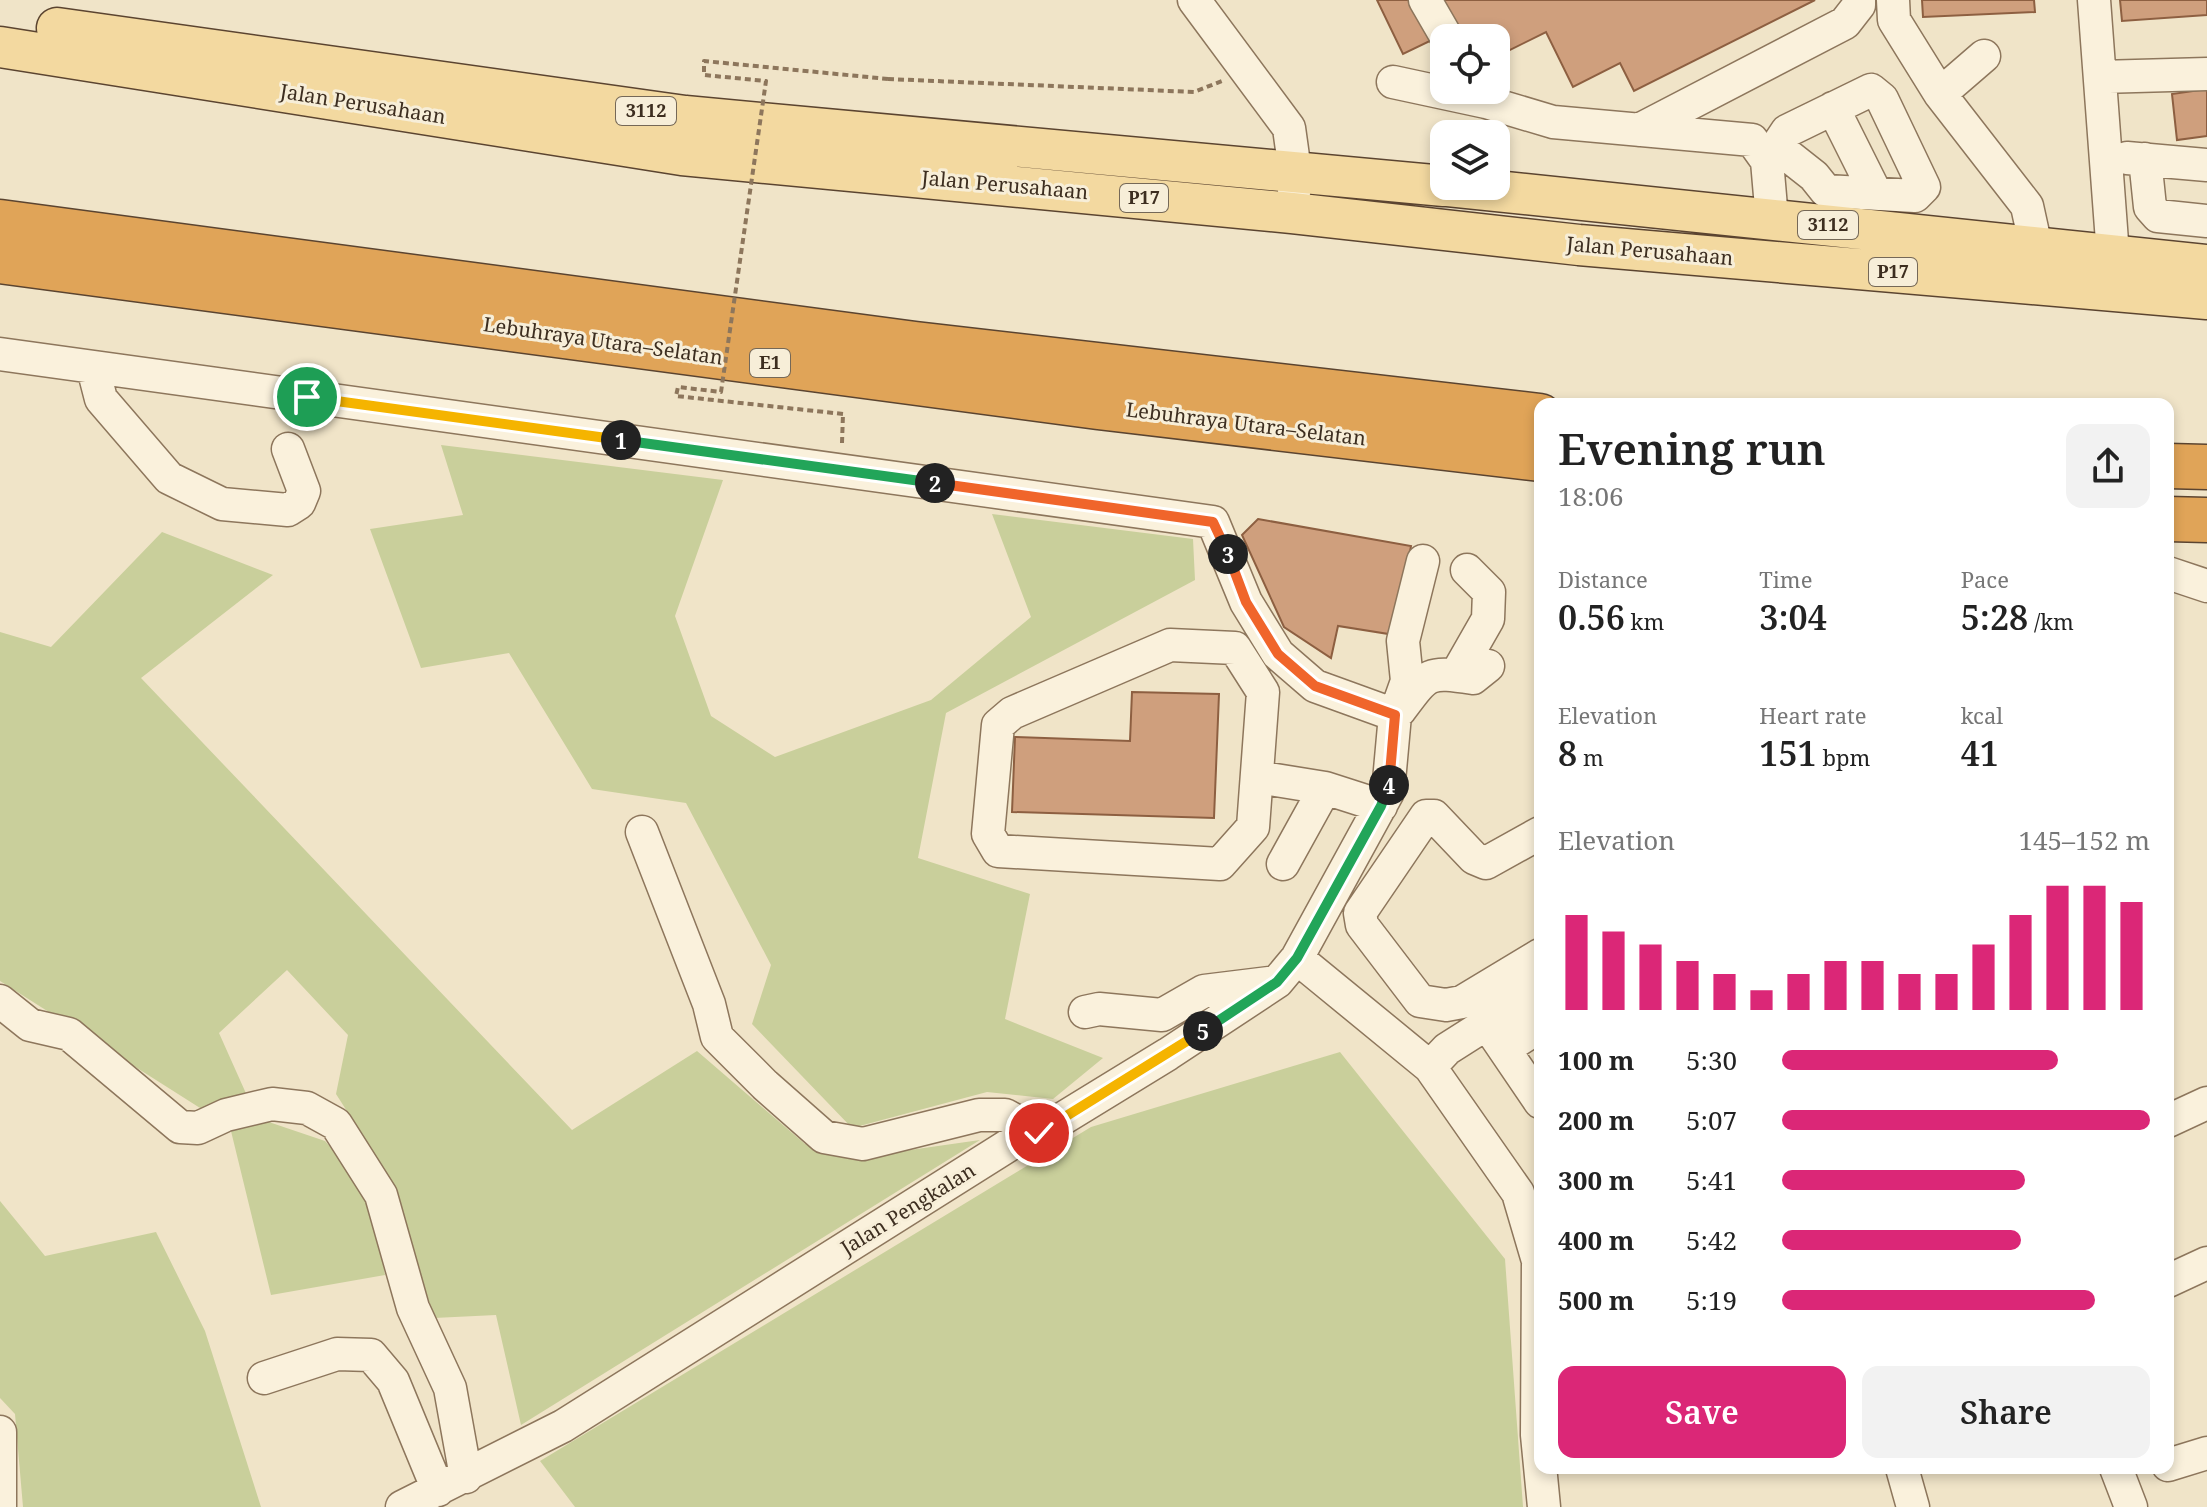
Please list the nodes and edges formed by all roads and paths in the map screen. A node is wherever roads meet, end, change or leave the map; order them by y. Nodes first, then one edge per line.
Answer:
1 (1194, 0) edge
2 (1425, 0) edge
3 (1859, 0) edge
4 (1893, 0) edge
5 (2094, 0) edge
6 (0, 20) edge
7 (1439, 24) edge
8 (0, 47) edge
9 (1984, 56) dead end
10 (1246, 71) junction
11 (2207, 74) edge
12 (2100, 77) junction
13 (1393, 82) dead end
14 (1430, 88) edge
15 (1940, 94) junction
16 (1504, 104) edge
17 (1833, 108) junction
18 (1639, 130) junction
19 (1772, 154) junction
20 (2107, 158) junction
21 (2145, 159) junction
22 (2207, 165) edge
23 (1295, 171) junction
24 (996, 183) joint
25 (1430, 184) edge
26 (1510, 192) edge
27 (1876, 194) junction
28 (1292, 213) junction
29 (1772, 219) junction
30 (2207, 221) edge
31 (0, 222) edge
32 (2036, 247) junction
33 (2113, 255) junction
34 (0, 261) edge
35 (2207, 265) edge
36 (2207, 299) edge
37 (0, 354) edge
38 (93, 368) junction
39 (843, 414) dead end
40 (1534, 415) edge
41 (288, 449) dead end
42 (1534, 458) edge
43 (2174, 466) edge
44 (2207, 467) edge
45 (2174, 519) edge
46 (2207, 520) edge
47 (1423, 561) dead end
48 (1467, 570) dead end
49 (2174, 575) edge
50 (2207, 586) edge
51 (1488, 666) dead end
52 (1456, 675) junction
53 (1395, 715) junction
54 (1257, 777) junction
55 (1325, 788) junction
56 (1381, 806) junction
57 (642, 832) dead end
58 (1534, 836) edge
59 (1283, 864) dead end
60 (1534, 959) edge
61 (1287, 970) junction
62 (1534, 996) edge
63 (0, 1001) edge
64 (1085, 1012) dead end
65 (1534, 1027) edge
66 (1496, 1036) junction
67 (1430, 1067) junction
68 (1534, 1093) edge
69 (2207, 1103) edge
70 (2174, 1118) edge
71 (1039, 1133) junction
72 (1534, 1247) edge
73 (2207, 1263) edge
74 (2174, 1278) edge
75 (264, 1378) dead end
76 (0, 1432) edge
77 (2207, 1453) edge
78 (2174, 1463) edge
79 (1541, 1474) edge
80 (1904, 1474) edge
81 (2144, 1474) edge
82 (452, 1483) junction
83 (2122, 1485) edge
84 (0, 1506) edge
85 (402, 1507) edge
86 (1544, 1507) edge
87 (1913, 1507) edge

1 - 10 street
2 - 7 street
3 - 18 street
4 - 15 street
5 - 12 street
6 - 23 main road, Jalan Perusahaan / 3112
8 - 24 main road, Jalan Perusahaan / 3112
9 - 15 street
10 - 23 street
10 - 39 path, bridge
11 - 12 street
12 - 20 street
13 - 14 street
15 - 32 street
16 - 18 street
17 - 19 street
17 - 27 street
17 - 27 street
18 - 19 street
19 - 27 street
19 - 29 street
20 - 21 street
20 - 33 street
21 - 22 street
21 - 30 street
23 - 25 main road, Jalan Perusahaan / 3112
23 - 28 street
24 - 28 main road, Jalan Perusahaan / P17
26 - 29 main road, Jalan Perusahaan / 3112
28 - 36 main road, Jalan Perusahaan / P17
29 - 32 main road, Jalan Perusahaan / 3112
31 - 40 highway, Lebuhraya Utara–Selatan / E1
32 - 33 main road, Jalan Perusahaan / 3112
33 - 35 main road, Jalan Perusahaan / 3112
34 - 42 highway, Lebuhraya Utara–Selatan / E1
37 - 38 street
38 - 41 street
38 - 53 street
43 - 44 highway
45 - 46 highway
47 - 53 street, Jalan Pengkalan
48 - 52 street
49 - 50 street
51 - 52 street
52 - 53 street
53 - 56 street, Jalan Pengkalan
54 - 54 street
54 - 55 street
55 - 56 street
55 - 59 street
56 - 61 street, Jalan Pengkalan
57 - 71 street
58 - 60 street
61 - 64 street
61 - 67 street
61 - 71 street, Jalan Pengkalan
62 - 66 street
63 - 82 street
65 - 66 street
66 - 67 street
66 - 68 street
67 - 72 street
69 - 70 street
71 - 82 street, Jalan Pengkalan
73 - 74 street
75 - 82 street
76 - 84 street
77 - 78 street
79 - 86 street
80 - 87 street
81 - 83 street
82 - 85 street, Jalan Pengkalan

